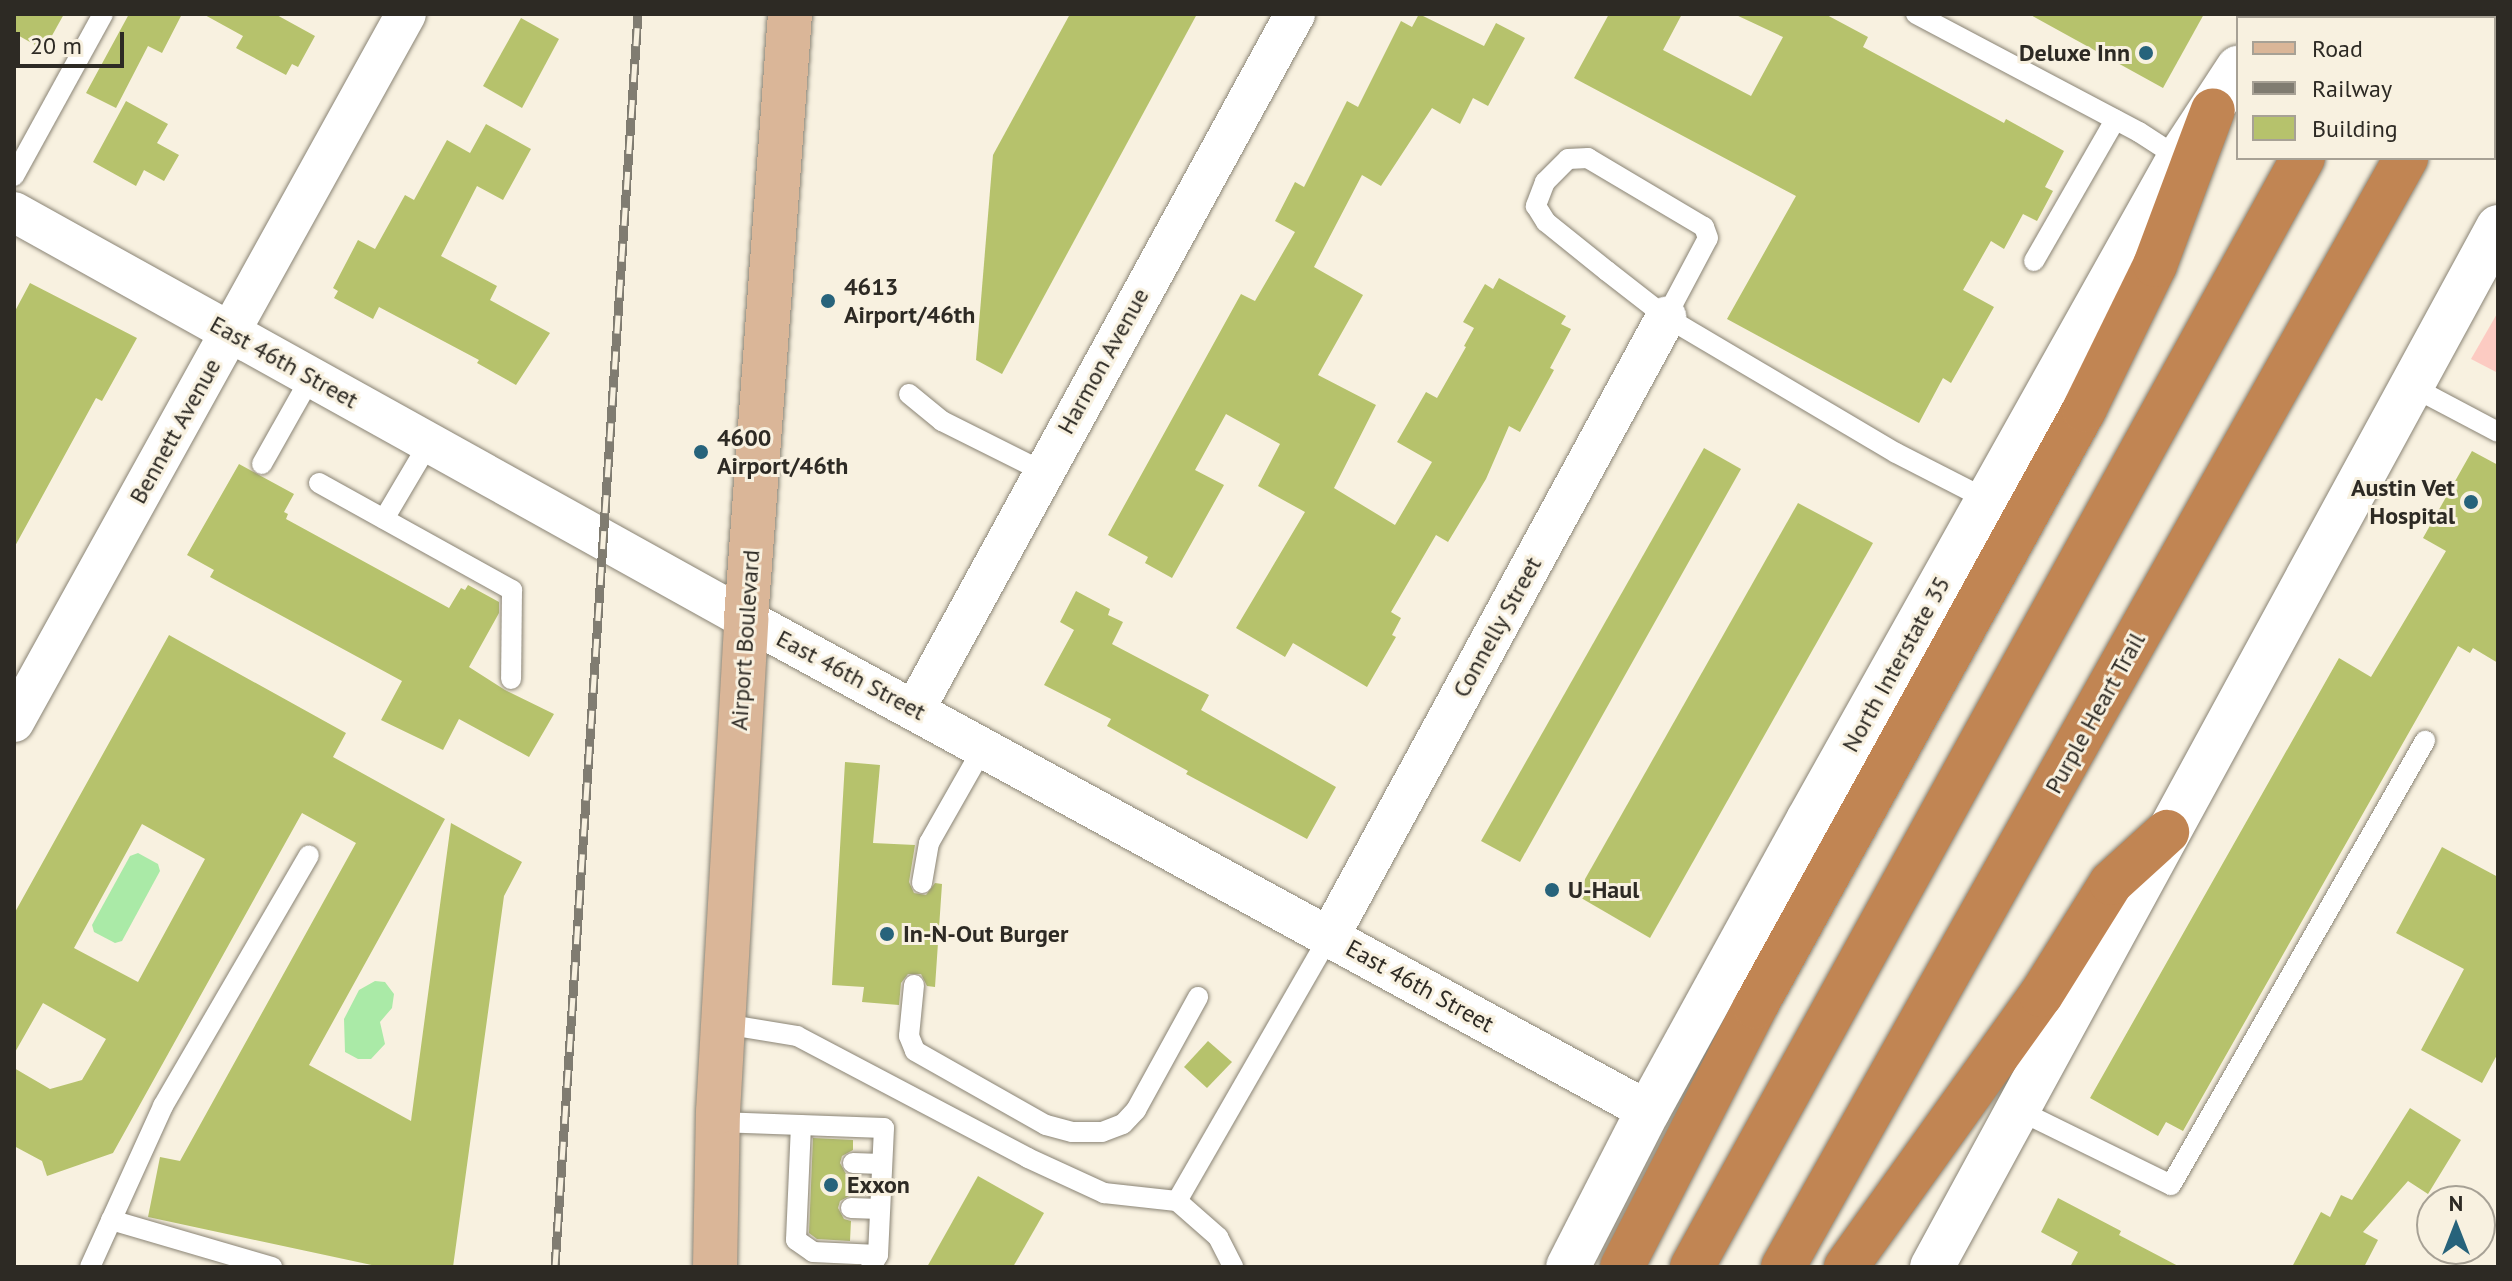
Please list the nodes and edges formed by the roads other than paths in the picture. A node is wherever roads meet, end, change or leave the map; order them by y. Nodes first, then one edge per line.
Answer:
1 (103, 14) edge
2 (406, 14) edge
3 (790, 14) edge
4 (1295, 14) edge
5 (1916, 14) edge
6 (2236, 71) edge
7 (2213, 110) junction
8 (2115, 120) junction
9 (2179, 158) junction
10 (2302, 160) edge
11 (2405, 160) edge
12 (14, 176) edge
13 (14, 212) edge
14 (2498, 227) edge
15 (2034, 261) dead end
16 (1666, 317) junction
17 (230, 332) junction
18 (311, 377) junction
19 (2411, 386) junction
20 (909, 394) dead end
21 (2498, 432) edge
22 (429, 443) junction
23 (262, 464) dead end
24 (1042, 471) junction
25 (319, 483) dead end
26 (1988, 500) junction
27 (384, 519) junction
28 (746, 619) junction
29 (511, 679) dead end
30 (915, 709) junction
31 (14, 722) edge
32 (2425, 741) dead end
33 (983, 748) junction
34 (2167, 832) junction
35 (309, 855) dead end
36 (922, 883) dead end
37 (1329, 937) junction
38 (914, 985) dead end
39 (1198, 997) dead end
40 (724, 1024) junction
41 (2018, 1110) junction
42 (1648, 1111) junction
43 (718, 1122) junction
44 (801, 1125) junction
45 (853, 1163) dead end
46 (882, 1164) junction
47 (1177, 1201) junction
48 (851, 1208) dead end
49 (880, 1209) junction
50 (111, 1220) junction
51 (874, 1261) edge
52 (90, 1267) edge
53 (272, 1267) edge
54 (715, 1267) edge
55 (1233, 1267) edge
56 (1568, 1267) edge
57 (1622, 1267) edge
58 (1692, 1267) edge
59 (1783, 1267) edge
60 (1846, 1267) edge
61 (1932, 1267) edge

1 - 12 lane
2 - 17 street, Bennett Avenue
3 - 28 main road, Airport Boulevard
4 - 24 street, Harmon Avenue
5 - 8 lane
6 - 7 main road, North Interstate 35
7 - 9 main road, North Interstate 35
7 - 57 highway
8 - 9 lane
8 - 15 lane
9 - 26 main road, North Interstate 35
10 - 58 highway
11 - 59 highway, Purple Heart Trail
13 - 17 street, East 46th Street
14 - 19 main road
16 - 16 lane
16 - 26 lane
16 - 37 street, Connelly Street
17 - 18 street, East 46th Street
17 - 31 street, Bennett Avenue
18 - 22 street, East 46th Street
18 - 23 lane
19 - 21 lane
19 - 34 main road
20 - 24 lane
22 - 27 lane
22 - 28 street, East 46th Street
24 - 30 street, Harmon Avenue
25 - 27 lane
26 - 42 main road, North Interstate 35
27 - 29 lane
28 - 30 street, East 46th Street
28 - 40 main road, Airport Boulevard
30 - 33 street, East 46th Street
32 - 41 lane
33 - 36 lane
33 - 37 street, East 46th Street
34 - 41 main road
34 - 60 highway
35 - 50 lane
37 - 42 street, East 46th Street
37 - 47 lane
38 - 39 lane
40 - 43 main road, Airport Boulevard
40 - 47 lane
41 - 61 main road
42 - 56 main road, North Interstate 35
43 - 44 lane
43 - 54 main road, Airport Boulevard
44 - 46 lane
44 - 51 lane
45 - 46 lane
46 - 49 lane
47 - 55 lane
48 - 49 lane
49 - 51 lane
50 - 52 lane
50 - 53 lane

